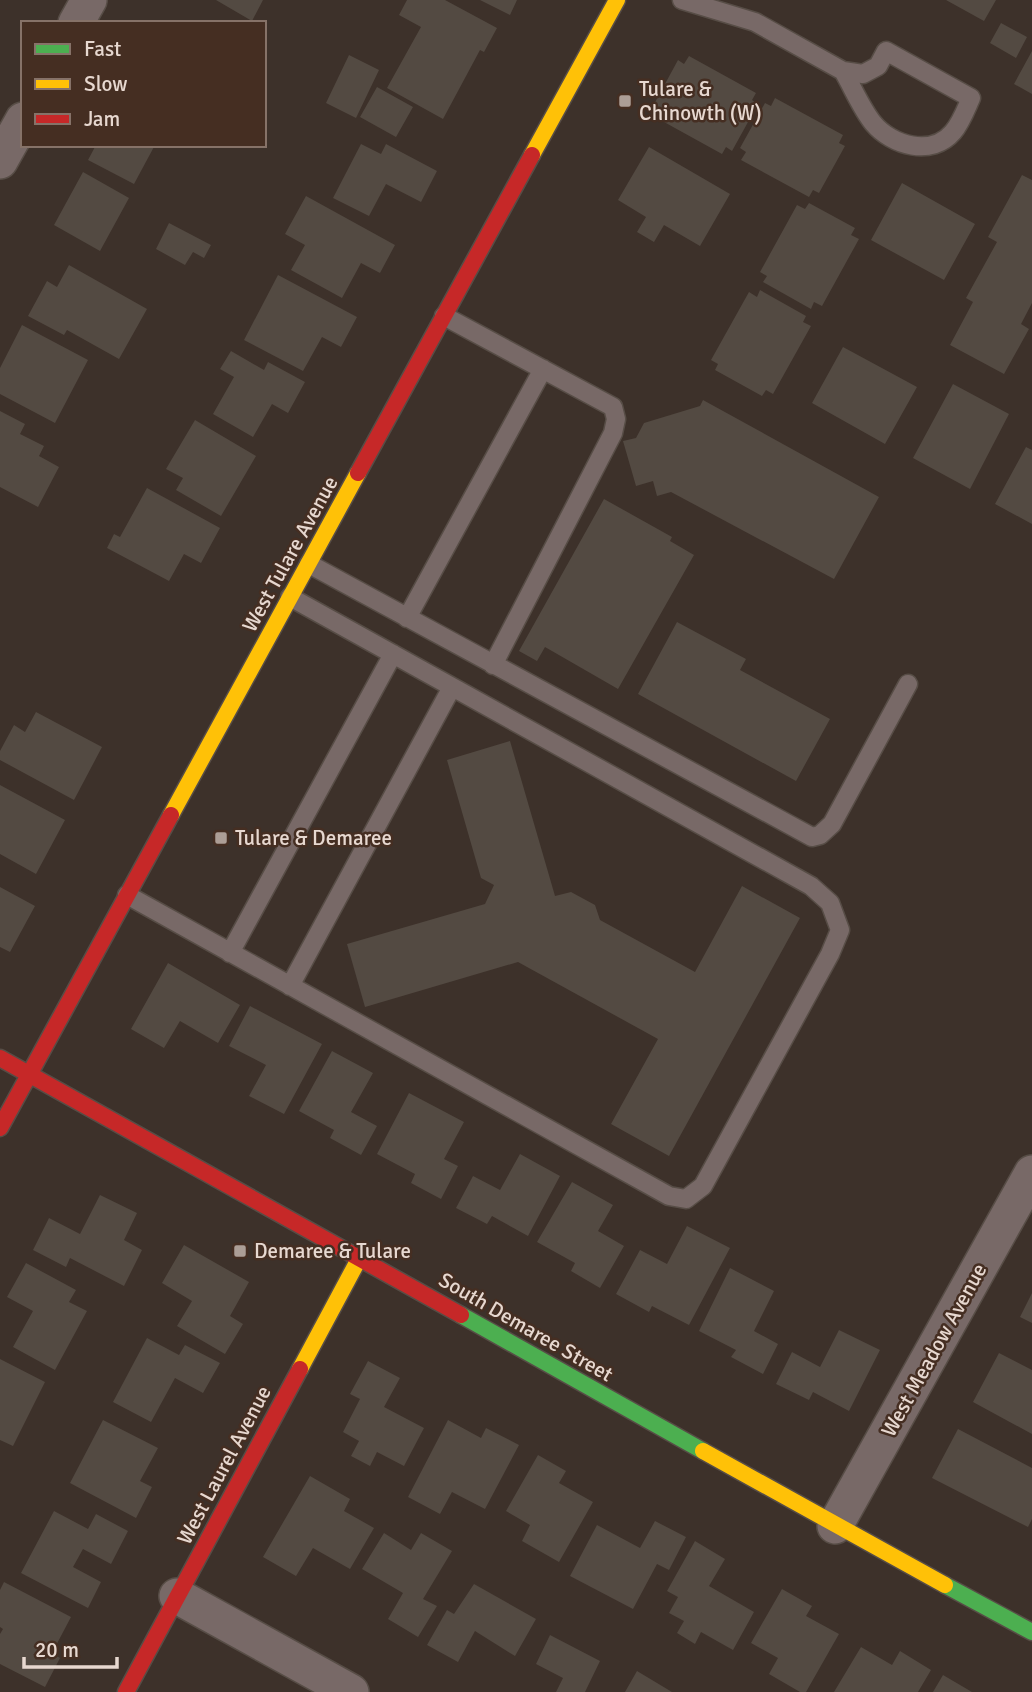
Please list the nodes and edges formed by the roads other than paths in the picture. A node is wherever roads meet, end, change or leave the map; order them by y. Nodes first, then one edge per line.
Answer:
1 (89, 0) edge
2 (617, 0) edge
3 (682, 0) edge
4 (77, 21) edge
5 (844, 71) junction
6 (21, 124) edge
7 (0, 161) edge
8 (444, 316) junction
9 (543, 369) junction
10 (309, 564) junction
11 (290, 597) junction
12 (407, 618) junction
13 (393, 654) junction
14 (493, 665) junction
15 (908, 684) dead end
16 (452, 687) junction
17 (127, 895) junction
18 (230, 953) junction
19 (290, 986) junction
20 (0, 1058) edge
21 (29, 1074) junction
22 (0, 1128) edge
23 (1032, 1173) edge
24 (360, 1257) junction
25 (835, 1526) junction
26 (177, 1596) junction
27 (1032, 1632) edge
28 (125, 1692) edge
29 (351, 1692) edge

1 - 4 street
2 - 8 street, West Tulare Avenue
3 - 5 lane
5 - 5 lane
6 - 7 street
8 - 9 lane
8 - 10 street, West Tulare Avenue
9 - 12 lane
9 - 14 lane
10 - 11 street, West Tulare Avenue
10 - 12 lane
11 - 13 lane
11 - 17 street, West Tulare Avenue
12 - 14 lane
13 - 16 lane
13 - 18 lane
14 - 15 lane
16 - 19 lane
16 - 19 lane
17 - 18 lane
17 - 21 street, West Tulare Avenue
18 - 19 lane
20 - 21 street, South Demaree Street
21 - 22 street, West Tulare Avenue
21 - 24 street, South Demaree Street
23 - 25 street, West Meadow Avenue
24 - 25 street, South Demaree Street
24 - 26 street, West Laurel Avenue
25 - 27 street, South Demaree Street
26 - 28 street, West Laurel Avenue
26 - 29 street

